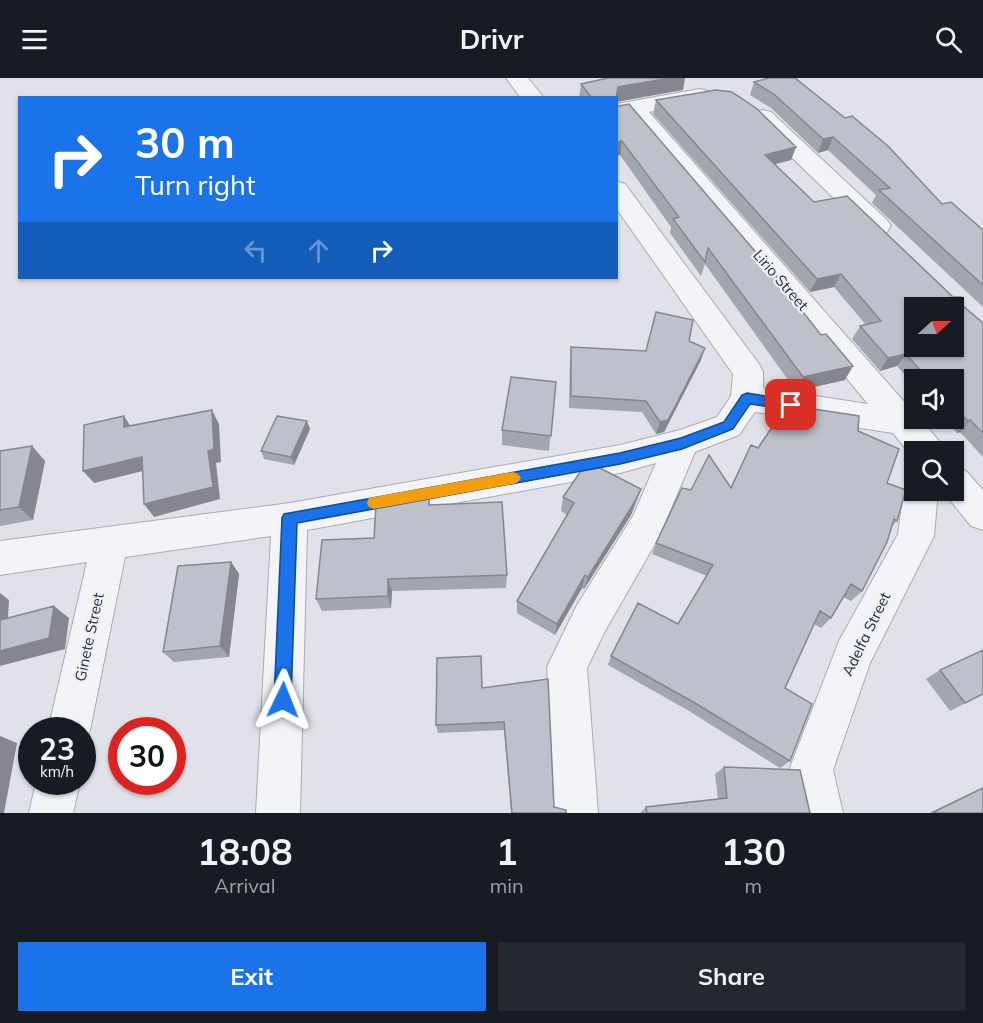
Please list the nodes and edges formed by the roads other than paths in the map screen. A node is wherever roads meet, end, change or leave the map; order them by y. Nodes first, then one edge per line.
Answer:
1 (517, 78) edge
2 (531, 96) edge
3 (625, 110) edge
4 (618, 192) edge
5 (898, 245) edge
6 (747, 398) junction
7 (903, 422) junction
8 (919, 441) edge
9 (682, 443) junction
10 (964, 493) edge
11 (920, 501) edge
12 (983, 515) edge
13 (290, 518) junction
14 (110, 543) junction
15 (0, 558) edge
16 (72, 717) edge
17 (55, 795) edge
18 (51, 813) edge
19 (278, 813) edge
20 (576, 813) edge
21 (821, 813) edge

1 - 2 street
3 - 5 street
3 - 7 street, Lirio Street
4 - 6 street
6 - 7 street
6 - 9 street
7 - 8 street, Lirio Street
9 - 13 street
9 - 20 street
10 - 12 street
11 - 21 street, Adelfa Street
13 - 14 street
13 - 19 street
14 - 15 street
14 - 16 street, Ginete Street
17 - 18 street

